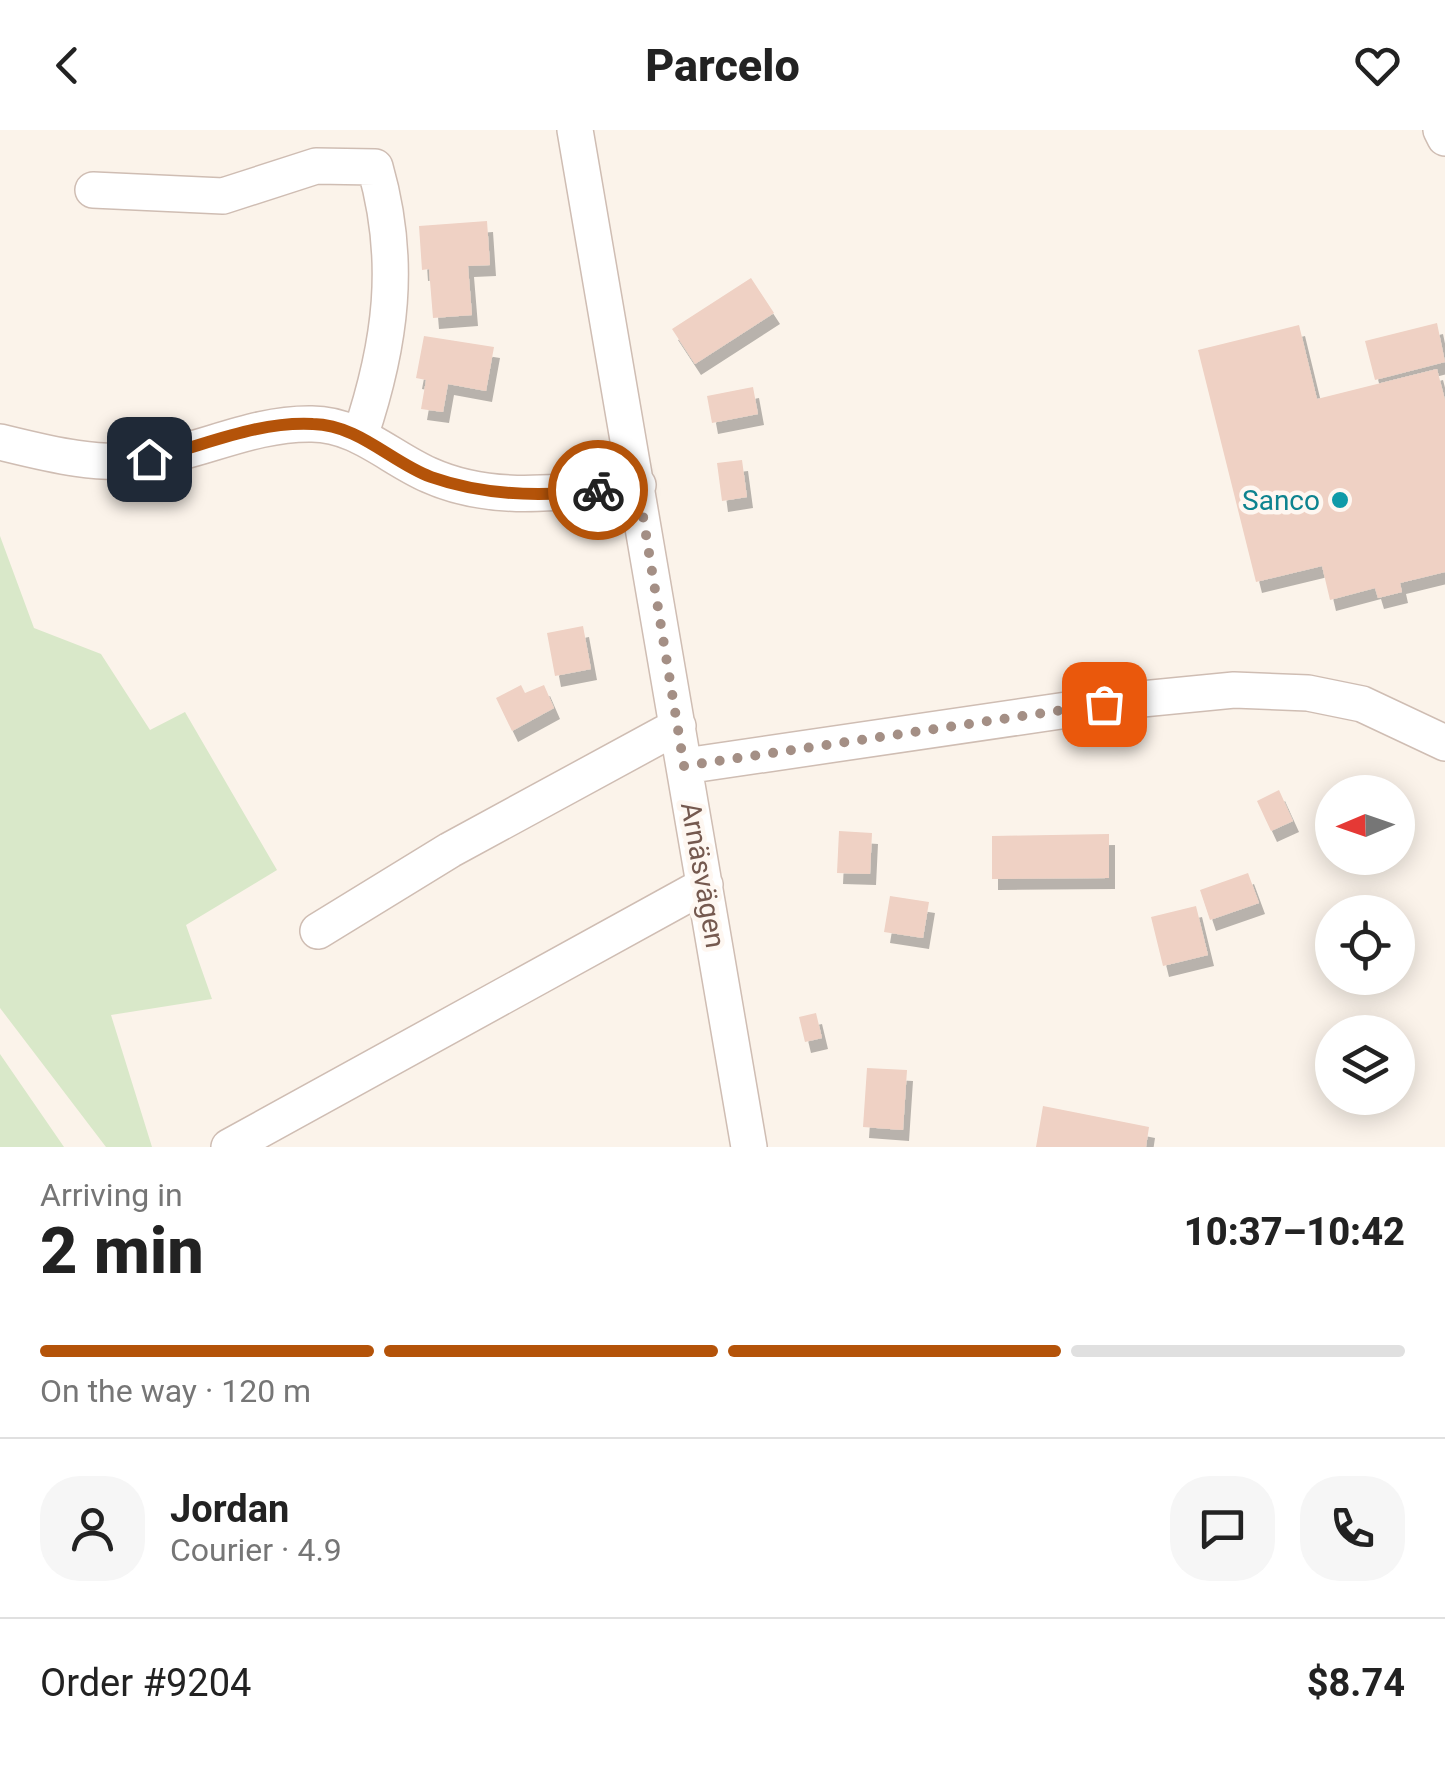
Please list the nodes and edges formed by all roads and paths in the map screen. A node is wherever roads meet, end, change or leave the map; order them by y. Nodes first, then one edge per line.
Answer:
1 (576, 130) edge
2 (1441, 130) edge
3 (1445, 138) edge
4 (93, 190) dead end
5 (360, 436) junction
6 (0, 442) edge
7 (638, 486) junction
8 (678, 726) junction
9 (1445, 744) edge
10 (684, 766) junction
11 (705, 885) junction
12 (318, 931) dead end
13 (229, 1147) edge
14 (749, 1147) edge

1 - 7 street, Arnäsvägen
2 - 3 street
4 - 5 street
5 - 6 street
5 - 7 street
7 - 8 street, Arnäsvägen
8 - 10 street, Arnäsvägen
8 - 12 street
9 - 10 street
10 - 11 street, Arnäsvägen
11 - 13 street
11 - 14 street, Arnäsvägen

